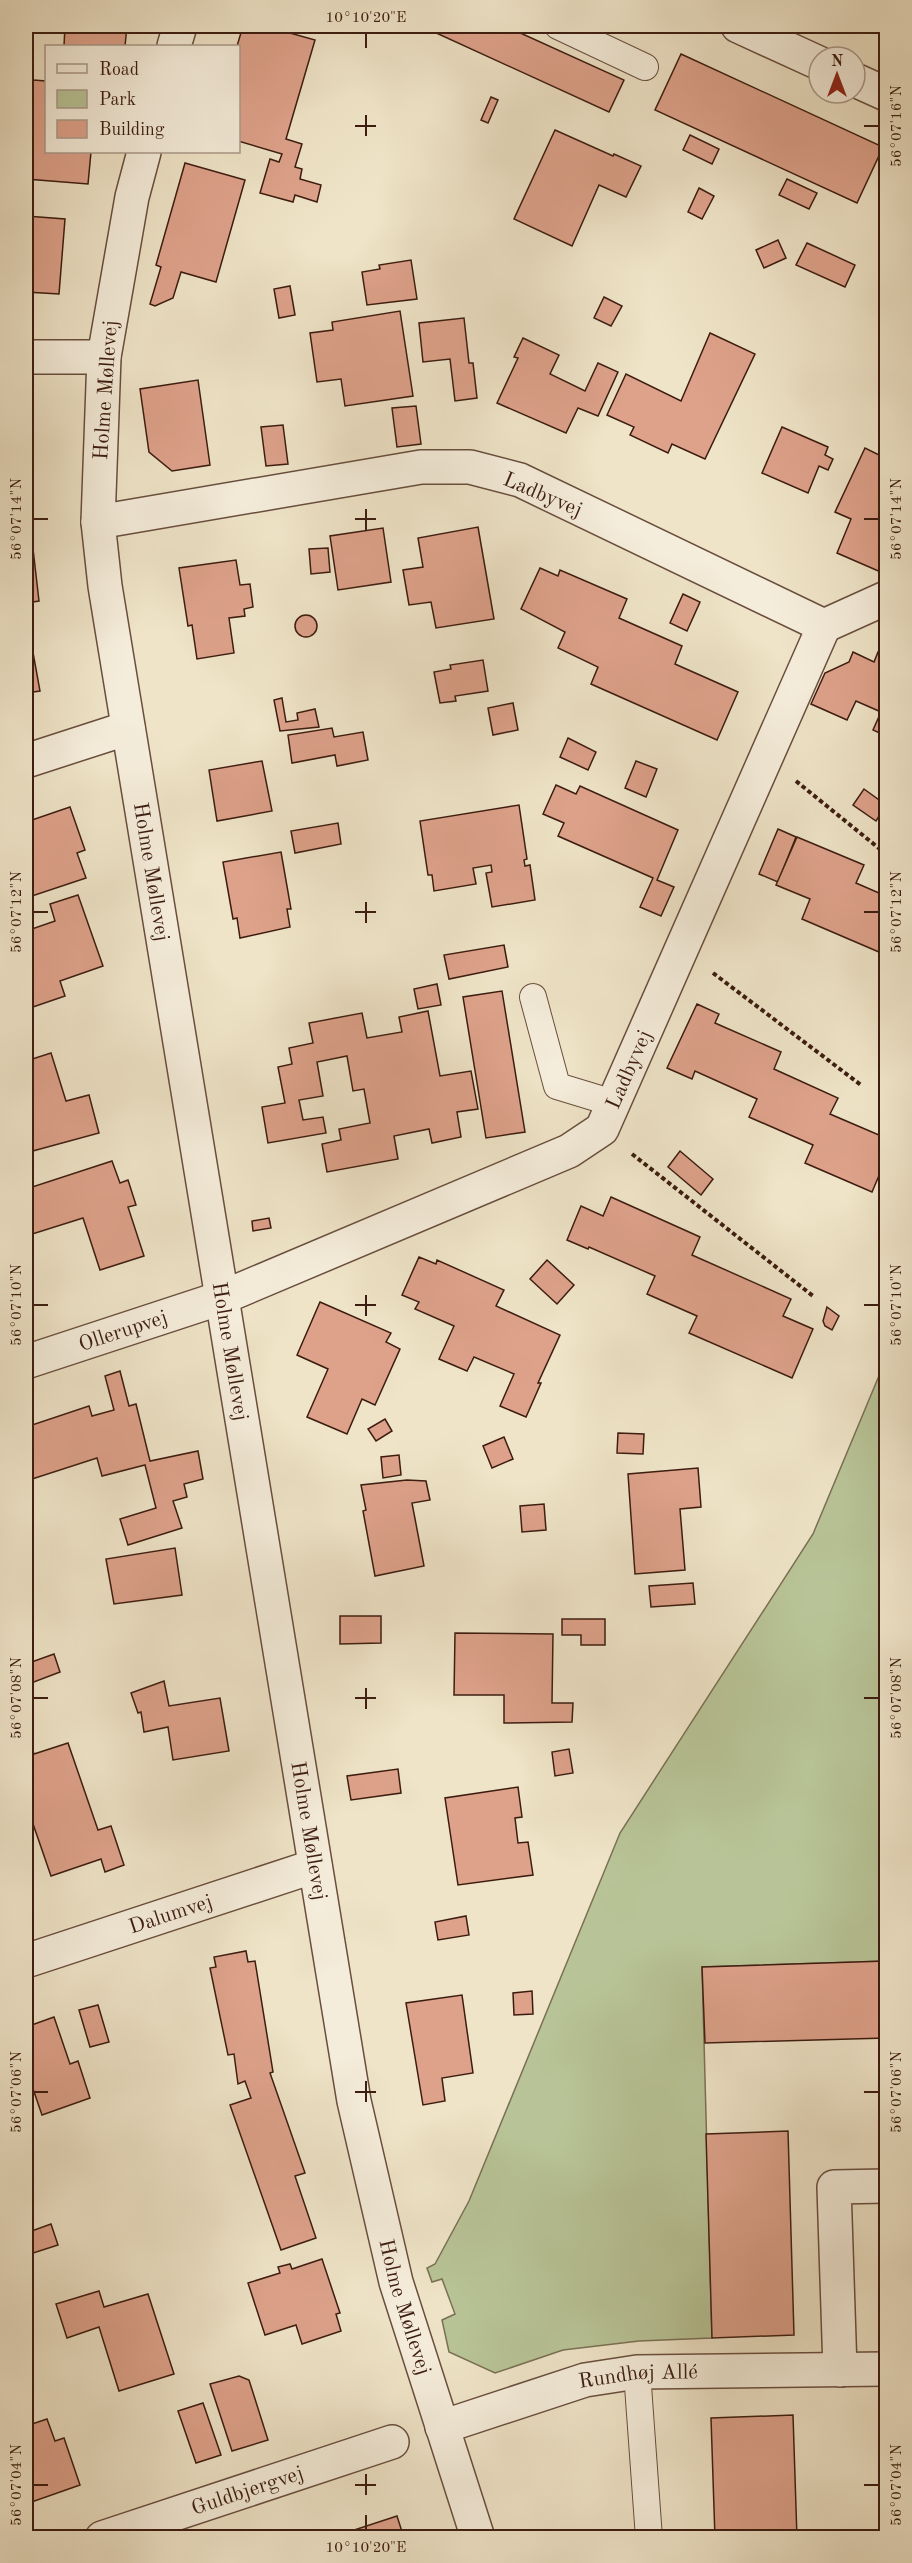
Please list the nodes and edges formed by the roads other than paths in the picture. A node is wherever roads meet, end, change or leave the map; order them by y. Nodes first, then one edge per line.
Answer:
1 (180, 26) edge
2 (558, 26) edge
3 (738, 26) edge
4 (174, 45) edge
5 (807, 58) edge
6 (645, 67) dead end
7 (867, 85) edge
8 (886, 94) edge
9 (144, 153) edge
10 (26, 357) edge
11 (104, 357) junction
12 (98, 522) junction
13 (886, 598) edge
14 (824, 626) junction
15 (128, 728) junction
16 (26, 761) edge
17 (533, 997) dead end
18 (608, 1116) junction
19 (221, 1298) junction
20 (26, 1362) edge
21 (315, 1866) junction
22 (26, 1961) edge
23 (886, 2186) edge
24 (886, 2369) edge
25 (840, 2370) junction
26 (637, 2372) junction
27 (442, 2427) junction
28 (393, 2442) dead end
29 (102, 2538) edge
30 (478, 2538) edge
31 (649, 2538) edge

1 - 4 street
2 - 6 lane
3 - 5 street
7 - 8 street
9 - 11 street, Holme Møllevej
10 - 11 street
11 - 12 street, Holme Møllevej
12 - 14 street, Ladbyvej
12 - 15 street, Holme Møllevej
13 - 14 street
14 - 18 street, Ladbyvej
15 - 16 street
15 - 19 street, Holme Møllevej
17 - 18 lane
18 - 19 street, Ladbyvej
19 - 20 street, Ollerupvej
19 - 21 street, Holme Møllevej
21 - 22 street, Dalumvej
21 - 27 street, Holme Møllevej
23 - 25 street
24 - 25 street, Rundhøj Allé
25 - 26 street, Rundhøj Allé
26 - 27 street, Rundhøj Allé
26 - 31 lane
27 - 30 street, Holme Møllevej
28 - 29 street, Guldbjergvej

